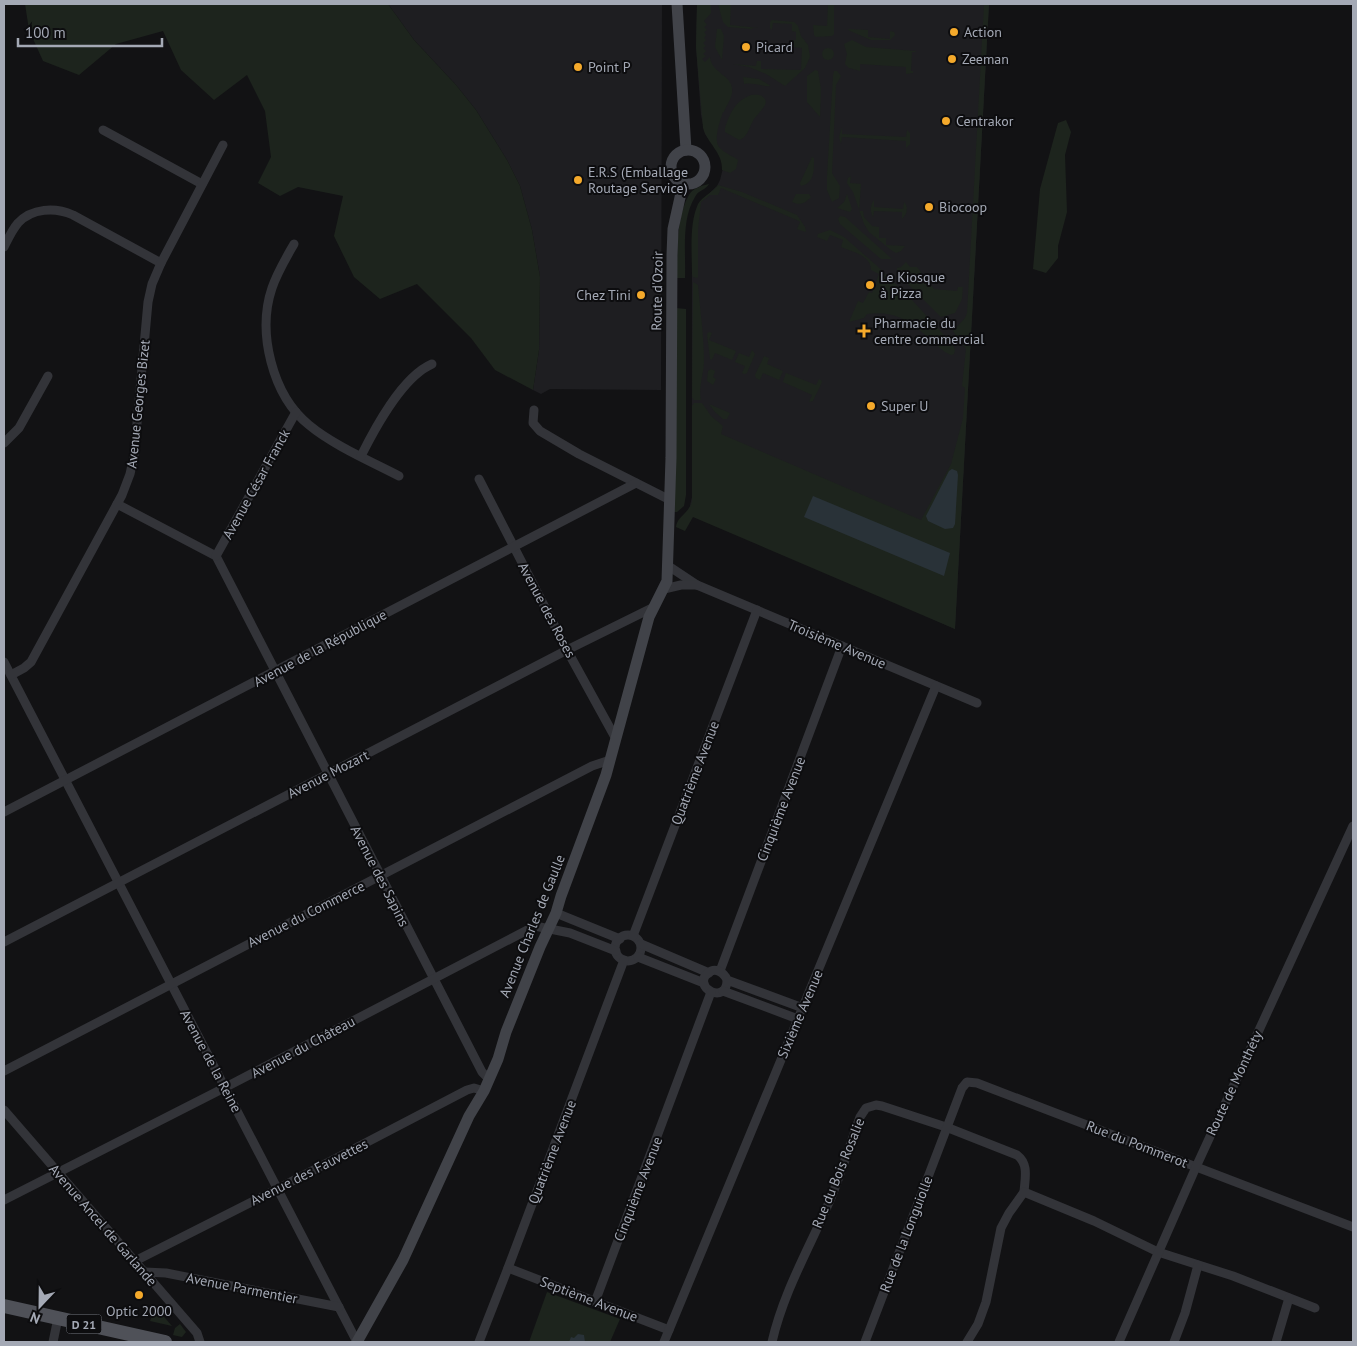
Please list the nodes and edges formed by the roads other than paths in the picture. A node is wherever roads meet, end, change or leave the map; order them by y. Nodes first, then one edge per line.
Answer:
1 (677, 4) edge
2 (103, 130) dead end
3 (223, 145) dead end
4 (686, 150) junction
5 (202, 184) junction
6 (683, 184) junction
7 (294, 244) dead end
8 (4, 247) edge
9 (161, 263) junction
10 (432, 364) dead end
11 (48, 376) dead end
12 (534, 410) dead end
13 (296, 412) junction
14 (4, 443) edge
15 (361, 456) junction
16 (399, 476) dead end
17 (479, 479) dead end
18 (636, 483) junction
19 (670, 500) junction
20 (117, 504) junction
21 (514, 546) junction
22 (216, 556) junction
23 (667, 565) junction
24 (697, 585) junction
25 (664, 589) junction
26 (654, 607) junction
27 (756, 610) junction
28 (842, 646) junction
29 (567, 650) junction
30 (4, 663) edge
31 (275, 672) junction
32 (11, 675) junction
33 (936, 686) junction
34 (977, 703) dead end
35 (616, 740) junction
36 (610, 760) junction
37 (328, 774) junction
38 (65, 780) junction
39 (4, 812) edge
40 (1353, 826) edge
41 (380, 876) junction
42 (118, 883) junction
43 (556, 913) junction
44 (549, 928) junction
45 (633, 936) junction
46 (620, 939) junction
47 (4, 942) edge
48 (641, 944) junction
49 (616, 951) junction
50 (638, 957) junction
51 (624, 960) junction
52 (720, 971) junction
53 (709, 973) junction
54 (433, 978) junction
55 (727, 980) junction
56 (704, 983) junction
57 (171, 984) junction
58 (723, 990) junction
59 (712, 992) junction
60 (802, 1008) junction
61 (798, 1019) junction
62 (4, 1071) edge
63 (489, 1079) junction
64 (226, 1087) junction
65 (484, 1091) junction
66 (4, 1110) edge
67 (946, 1127) junction
68 (1196, 1167) junction
69 (57, 1172) junction
70 (278, 1189) junction
71 (1024, 1192) junction
72 (4, 1200) edge
73 (1353, 1227) edge
74 (1158, 1252) junction
75 (135, 1261) junction
76 (1198, 1265) junction
77 (508, 1268) junction
78 (145, 1272) junction
79 (1289, 1298) junction
80 (595, 1302) junction
81 (4, 1306) edge
82 (339, 1308) junction
83 (1315, 1308) dead end
84 (58, 1318) junction
85 (669, 1330) junction
86 (53, 1342) edge
87 (165, 1342) edge
88 (200, 1342) edge
89 (357, 1342) edge
90 (479, 1342) edge
91 (664, 1342) edge
92 (772, 1342) edge
93 (865, 1342) edge
94 (967, 1342) edge
95 (1119, 1342) edge
96 (1174, 1342) edge
97 (1276, 1342) edge

1 - 4 main road
2 - 5 street
3 - 5 street, Avenue Georges Bizet
4 - 6 main road
4 - 6 main road
5 - 9 street, Avenue Georges Bizet
6 - 19 main road, Route d'Ozoir
7 - 13 street
8 - 9 street
9 - 20 street, Avenue Georges Bizet
10 - 15 street
11 - 14 street
12 - 18 street
13 - 15 street
13 - 22 street, Avenue César Franck
15 - 16 street
17 - 21 street, Avenue des Roses
18 - 19 street
18 - 21 street, Avenue de la République
19 - 23 main road, Avenue Charles de Gaulle
20 - 22 street
20 - 32 street, Avenue Georges Bizet
21 - 29 street, Avenue des Roses
21 - 31 street, Avenue de la République
22 - 31 street, Avenue des Sapins
23 - 24 street, Troisième Avenue
23 - 25 main road, Avenue Charles de Gaulle
24 - 25 street, Troisième Avenue
24 - 27 street, Troisième Avenue
25 - 26 main road, Avenue Charles de Gaulle
26 - 29 street, Avenue Mozart
26 - 35 main road, Avenue Charles de Gaulle
27 - 28 street, Troisième Avenue
27 - 45 street, Quatrième Avenue
28 - 33 street, Troisième Avenue
28 - 52 street, Cinquième Avenue
29 - 35 street, Avenue des Roses
29 - 37 street, Avenue Mozart
30 - 32 street, Avenue de la Reine
31 - 37 street, Avenue des Sapins
31 - 38 street, Avenue de la République
32 - 38 street, Avenue de la Reine
33 - 34 street, Troisième Avenue
33 - 60 street, Sixième Avenue
35 - 36 main road, Avenue Charles de Gaulle
36 - 41 street, Avenue du Commerce
36 - 43 main road, Avenue Charles de Gaulle
37 - 41 street, Avenue des Sapins
37 - 42 street, Avenue Mozart
38 - 39 street, Avenue de la République
38 - 42 street, Avenue de la Reine
40 - 68 street, Route de Monthéty
41 - 54 street, Avenue des Sapins
41 - 57 street, Avenue du Commerce
42 - 47 street, Avenue Mozart
42 - 57 street, Avenue de la Reine
43 - 44 main road, Avenue Charles de Gaulle
43 - 46 street
44 - 49 street
44 - 54 street, Avenue du Château
44 - 63 main road, Avenue Charles de Gaulle
45 - 46 street
45 - 48 street
46 - 49 street
48 - 50 street
48 - 53 street
49 - 51 street
50 - 51 street
50 - 56 street
51 - 77 street, Quatrième Avenue
52 - 53 street
52 - 55 street
53 - 56 street
54 - 63 street, Avenue des Sapins
54 - 64 street, Avenue du Château
55 - 58 street
55 - 60 street
56 - 59 street
57 - 62 street, Avenue du Commerce
57 - 64 street, Avenue de la Reine
58 - 59 street
58 - 61 street
59 - 80 street, Cinquième Avenue
60 - 61 street, Sixième Avenue
61 - 85 street, Sixième Avenue
63 - 65 main road, Avenue Charles de Gaulle
64 - 69 street, Avenue du Château
64 - 70 street, Avenue de la Reine
65 - 70 street, Avenue des Fauvettes
65 - 89 main road, Avenue Charles de Gaulle
66 - 69 street, Avenue Ancel de Garlande
67 - 68 street, Rue du Pommerot
67 - 71 street, Rue du Bois Rosalie
67 - 92 street, Rue du Bois Rosalie
67 - 93 street, Rue de la Longuiolle
68 - 73 street, Rue du Pommerot
68 - 74 street, Route de Monthéty
69 - 72 street, Avenue du Château
69 - 75 street, Avenue Ancel de Garlande
70 - 75 street, Avenue des Fauvettes
70 - 82 street, Avenue de la Reine
71 - 74 street
71 - 94 street
74 - 76 street
74 - 95 street, Route de Monthéty
75 - 78 street, Avenue Ancel de Garlande
76 - 79 street
76 - 96 street
77 - 80 street, Septième Avenue
77 - 90 street, Quatrième Avenue
78 - 82 street, Avenue Parmentier
78 - 88 street, Avenue Ancel de Garlande
79 - 83 street
79 - 97 street
80 - 85 street, Septième Avenue
81 - 84 main road, D 21
82 - 89 street, Avenue de la Reine
84 - 86 street
84 - 87 main road, D 21
85 - 91 street, Sixième Avenue

